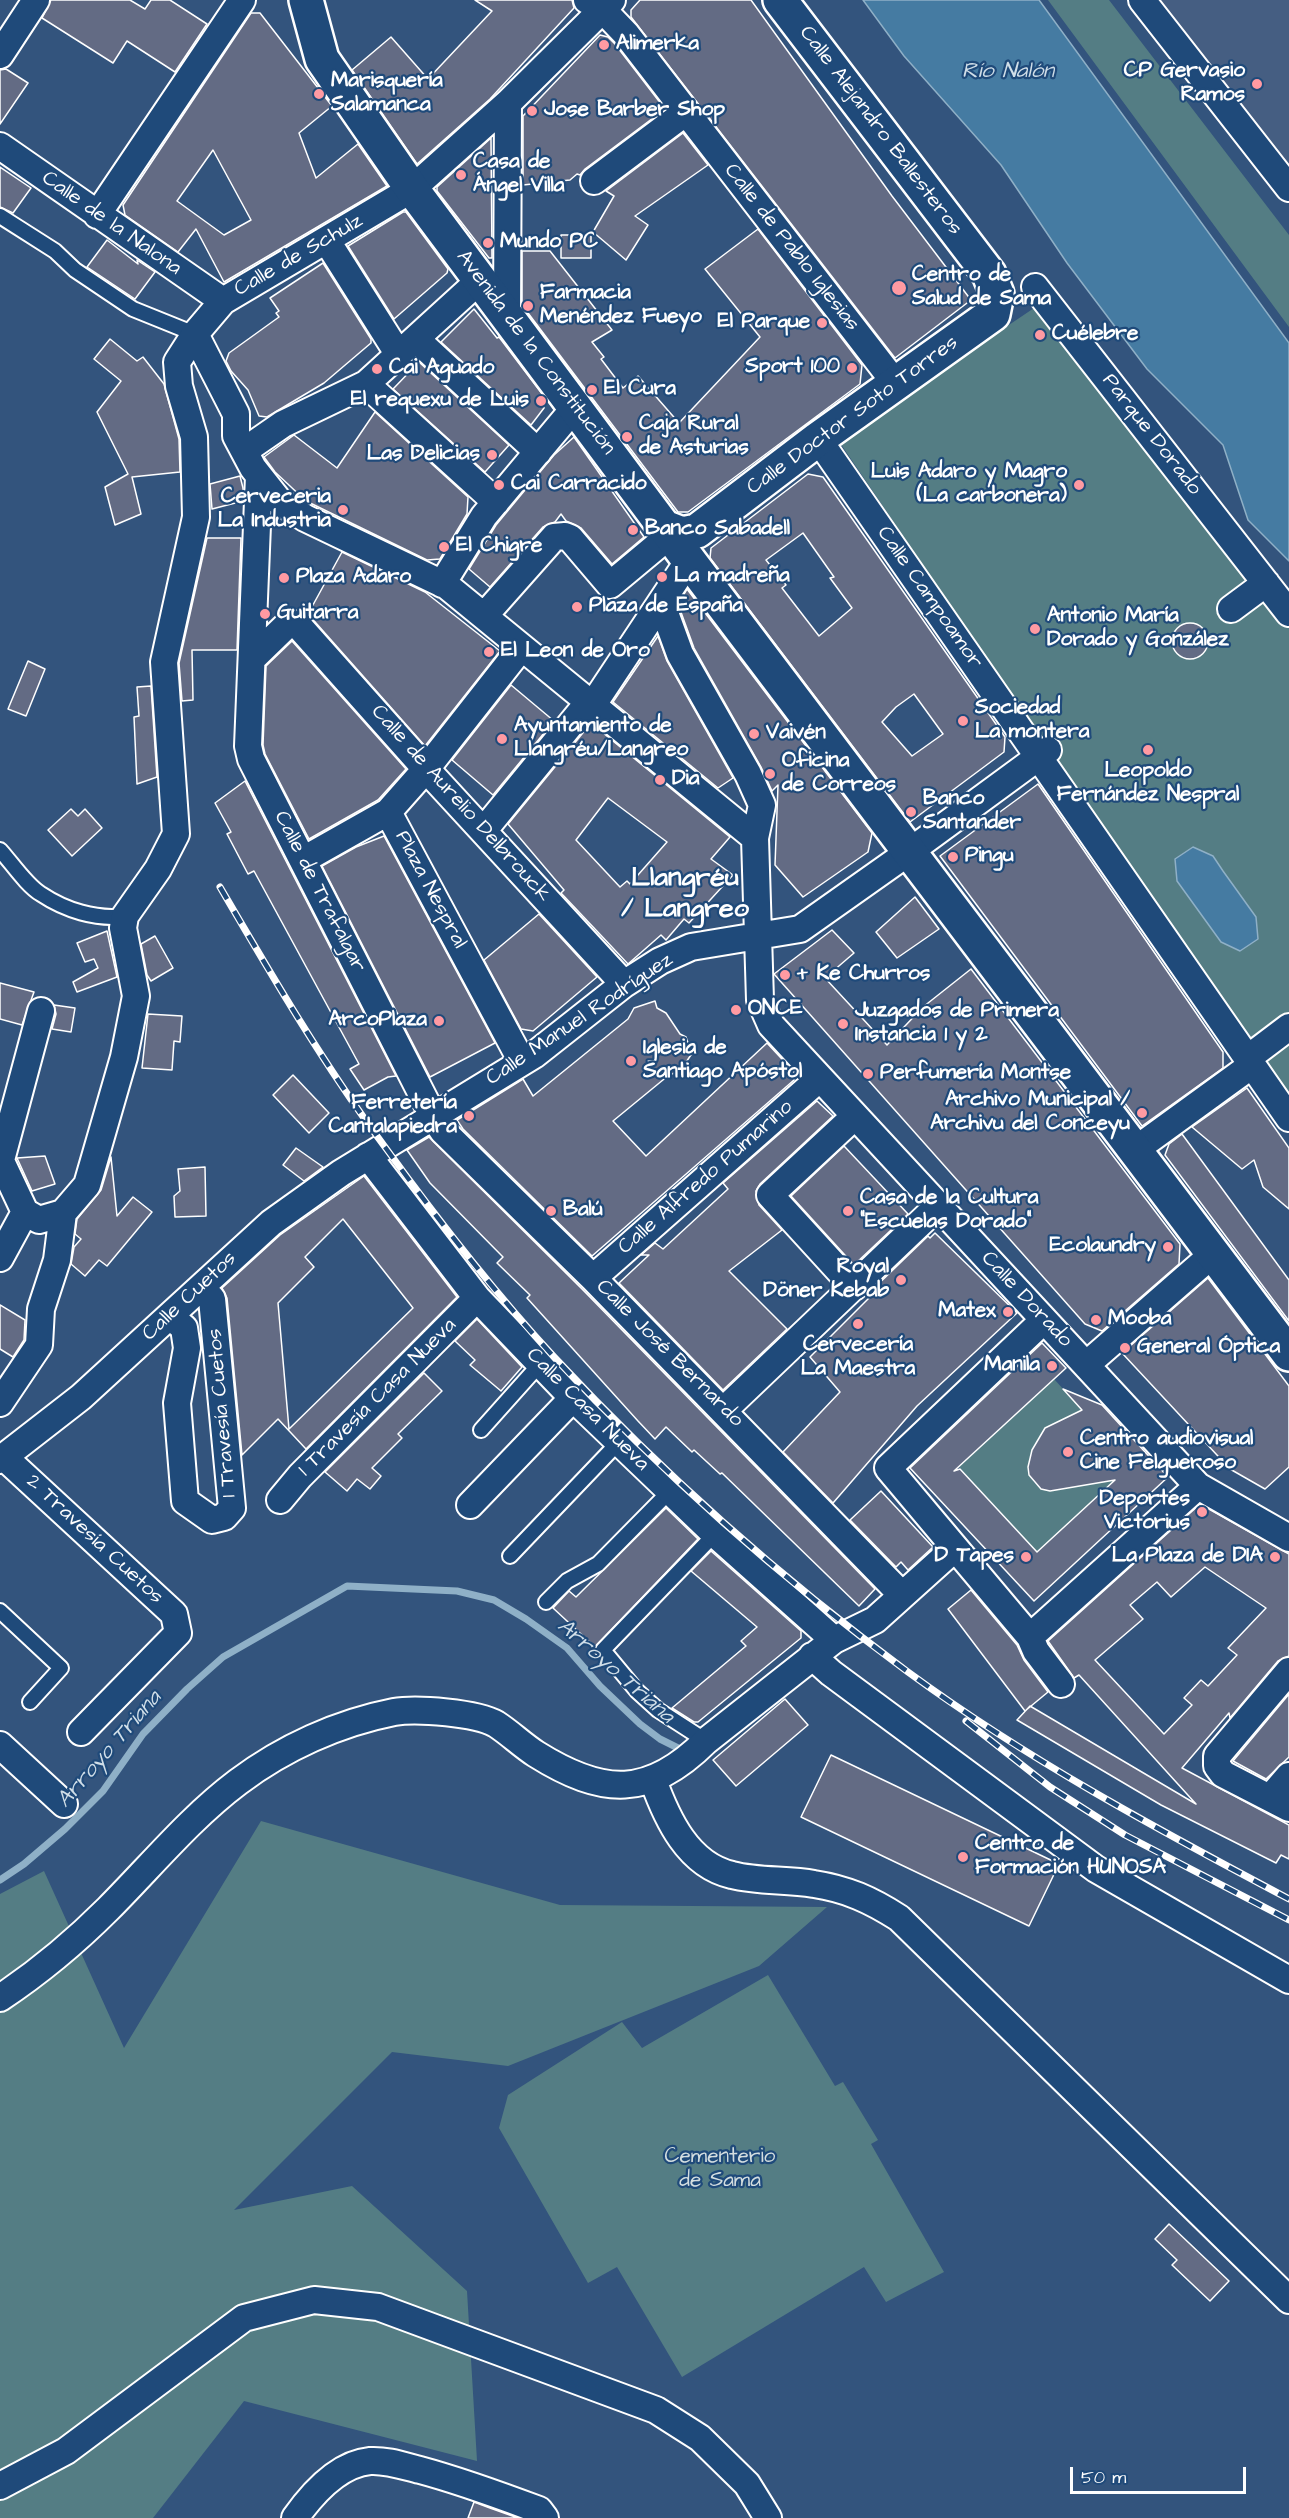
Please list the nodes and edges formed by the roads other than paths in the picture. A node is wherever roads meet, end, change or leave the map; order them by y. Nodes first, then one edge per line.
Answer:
1 (36, 0) edge
2 (242, 0) edge
3 (306, 0) edge
4 (780, 0) edge
5 (1142, 0) edge
6 (601, 3) edge
7 (0, 55) edge
8 (508, 103) junction
9 (686, 112) junction
10 (0, 146) edge
11 (594, 181) dead end
12 (1289, 188) edge
13 (412, 189) junction
14 (97, 215) junction
15 (0, 216) edge
16 (327, 241) junction
17 (480, 280) junction
18 (1035, 287) dead end
19 (997, 294) joint
20 (223, 301) junction
21 (507, 316) junction
22 (195, 334) junction
23 (407, 347) junction
24 (366, 384) junction
25 (908, 384) junction
26 (576, 406) junction
27 (818, 439) junction
28 (538, 452) junction
29 (252, 465) junction
30 (496, 502) junction
31 (682, 543) junction
32 (1266, 583) junction
33 (444, 585) junction
34 (661, 602) junction
35 (1231, 609) dead end
36 (1289, 613) edge
37 (482, 615) junction
38 (521, 648) junction
39 (254, 658) junction
40 (592, 707) junction
41 (1043, 753) junction
42 (426, 769) junction
43 (388, 812) junction
44 (484, 830) junction
45 (755, 838) junction
46 (909, 852) junction
47 (1, 855) edge
48 (303, 860) junction
49 (124, 916) junction
50 (758, 937) junction
51 (624, 984) junction
52 (41, 1011) dead end
53 (1289, 1027) edge
54 (1250, 1061) junction
55 (522, 1062) junction
56 (820, 1078) junction
57 (433, 1116) junction
58 (855, 1116) junction
59 (1289, 1118) edge
60 (1135, 1150) junction
61 (376, 1151) junction
62 (0, 1159) edge
63 (938, 1206) junction
64 (25, 1212) junction
65 (63, 1213) junction
66 (1213, 1254) junction
67 (0, 1258) edge
68 (593, 1278) junction
69 (854, 1287) junction
70 (201, 1288) junction
71 (477, 1298) junction
72 (170, 1316) junction
73 (1044, 1320) junction
74 (1289, 1354) edge
75 (540, 1364) junction
76 (1086, 1365) junction
77 (573, 1398) junction
78 (0, 1403) edge
79 (724, 1410) junction
80 (481, 1430) dead end
81 (618, 1443) junction
82 (2, 1459) edge
83 (1198, 1486) junction
84 (669, 1491) junction
85 (280, 1500) dead end
86 (470, 1505) dead end
87 (715, 1534) junction
88 (1289, 1538) edge
89 (955, 1548) junction
90 (510, 1556) dead end
91 (902, 1595) junction
92 (546, 1602) dead end
93 (0, 1611) edge
94 (1030, 1637) junction
95 (834, 1640) junction
96 (812, 1656) junction
97 (1289, 1671) edge
98 (1061, 1684) dead end
99 (30, 1702) dead end
100 (81, 1732) dead end
101 (706, 1741) junction
102 (0, 1745) edge
103 (1289, 1776) edge
104 (653, 1780) junction
105 (1279, 1803) edge
106 (64, 1804) dead end
107 (1289, 1980) edge
108 (0, 1998) edge
109 (1289, 2300) edge
110 (0, 2486) edge
111 (295, 2518) edge
112 (545, 2518) edge
113 (768, 2518) edge

1 - 7 street
2 - 14 street
3 - 13 street, Avenida de la Constitución
4 - 19 street, Calle Alejandro Ballesteros
5 - 12 street
6 - 8 street, Calle de Schulz
6 - 9 street, Calle de Pablo Iglesias
8 - 13 street, Calle de Schulz
8 - 21 street
9 - 11 street
9 - 25 street, Calle de Pablo Iglesias
10 - 14 street, Calle de la Nalona
13 - 16 street, Calle de Schulz
13 - 17 street, Avenida de la Constitución
14 - 20 street, Calle de la Nalona
15 - 22 lane
16 - 20 street, Calle de Schulz
16 - 23 street
17 - 21 street, Avenida de la Constitución
17 - 23 street
18 - 32 street, Parque Dorado
19 - 25 street, Calle Doctor Soto Torres
20 - 22 street, Calle de Schulz
21 - 26 street, Avenida de la Constitución
22 - 29 street
22 - 49 street, Calle de Schulz
23 - 24 street
23 - 28 street
24 - 29 street
24 - 30 street
25 - 27 street, Calle Doctor Soto Torres
26 - 28 street
26 - 31 street, Avenida de la Constitución
27 - 31 street, Calle Doctor Soto Torres
27 - 41 street, Calle Campoamor
28 - 30 street
29 - 33 street
29 - 39 street
30 - 33 street
31 - 34 street
31 - 37 street
31 - 46 street, Avenida de la Constitución
32 - 35 street
32 - 36 street, Parque Dorado
33 - 37 street
34 - 40 street
34 - 45 street, Calle Dorado
37 - 38 street
38 - 40 street
38 - 42 street
39 - 42 street, Calle de Aurelio Delbrouck
39 - 48 street, Calle de Trafalgar
40 - 44 street
40 - 45 street
41 - 46 street, Calle Manuel Rodríguez
41 - 54 street, Calle Campoamor
42 - 43 street
42 - 44 street, Calle de Aurelio Delbrouck
43 - 48 street
43 - 55 street, Plaza Nespral
44 - 51 street, Calle de Aurelio Delbrouck
45 - 50 street, Calle Dorado
46 - 50 street, Calle Manuel Rodríguez
46 - 60 street, Avenida de la Constitución
47 - 49 lane
48 - 57 street, Calle de Trafalgar
49 - 65 street
50 - 51 street, Calle Manuel Rodríguez
50 - 56 street, Calle Dorado
51 - 55 street, Calle Manuel Rodríguez
52 - 62 street
53 - 54 street
54 - 59 street, Calle Campoamor
54 - 60 street
55 - 57 street, Calle Manuel Rodríguez
56 - 58 street, Calle Dorado
56 - 68 street, Calle Alfredo Pumarino
57 - 61 street, Calle Manuel Rodríguez
57 - 68 street, Calle José Bernardo
58 - 63 street, Calle Dorado
58 - 69 street
60 - 66 street, Avenida de la Constitución
61 - 70 street, Calle Cuetos
61 - 71 street, Calle Casa Nueva
62 - 64 street
63 - 69 street
63 - 73 street, Calle Dorado
64 - 65 street
64 - 67 street
65 - 78 street
66 - 74 street, Avenida de la Constitución
66 - 76 street
68 - 79 street, Calle José Bernardo
69 - 79 street
70 - 72 street, Calle Cuetos
70 - 72 street, 1 Travesía Cuetos
71 - 75 street, Calle Casa Nueva
71 - 85 street, 1 Travesía Casa Nueva
72 - 82 street, Calle Cuetos
73 - 76 street, Calle Dorado
73 - 89 street
75 - 77 street, Calle Casa Nueva
75 - 80 lane
76 - 83 street, Calle Dorado
77 - 81 street, Calle Casa Nueva
77 - 86 street
79 - 91 street, Calle José Bernardo
81 - 84 street, Calle Casa Nueva
81 - 90 lane
82 - 100 street, 2 Travesía Cuetos
83 - 88 street, Calle Dorado
83 - 94 street
84 - 87 street, Calle Casa Nueva
84 - 92 lane
87 - 95 street, Calle Casa Nueva
87 - 101 lane
89 - 91 street
89 - 94 street
91 - 95 street
93 - 99 lane
94 - 98 street
95 - 96 street
96 - 101 street
96 - 107 street
97 - 105 street
101 - 104 street
102 - 106 street
103 - 105 street
104 - 108 street
104 - 109 street
110 - 113 street
111 - 112 street

